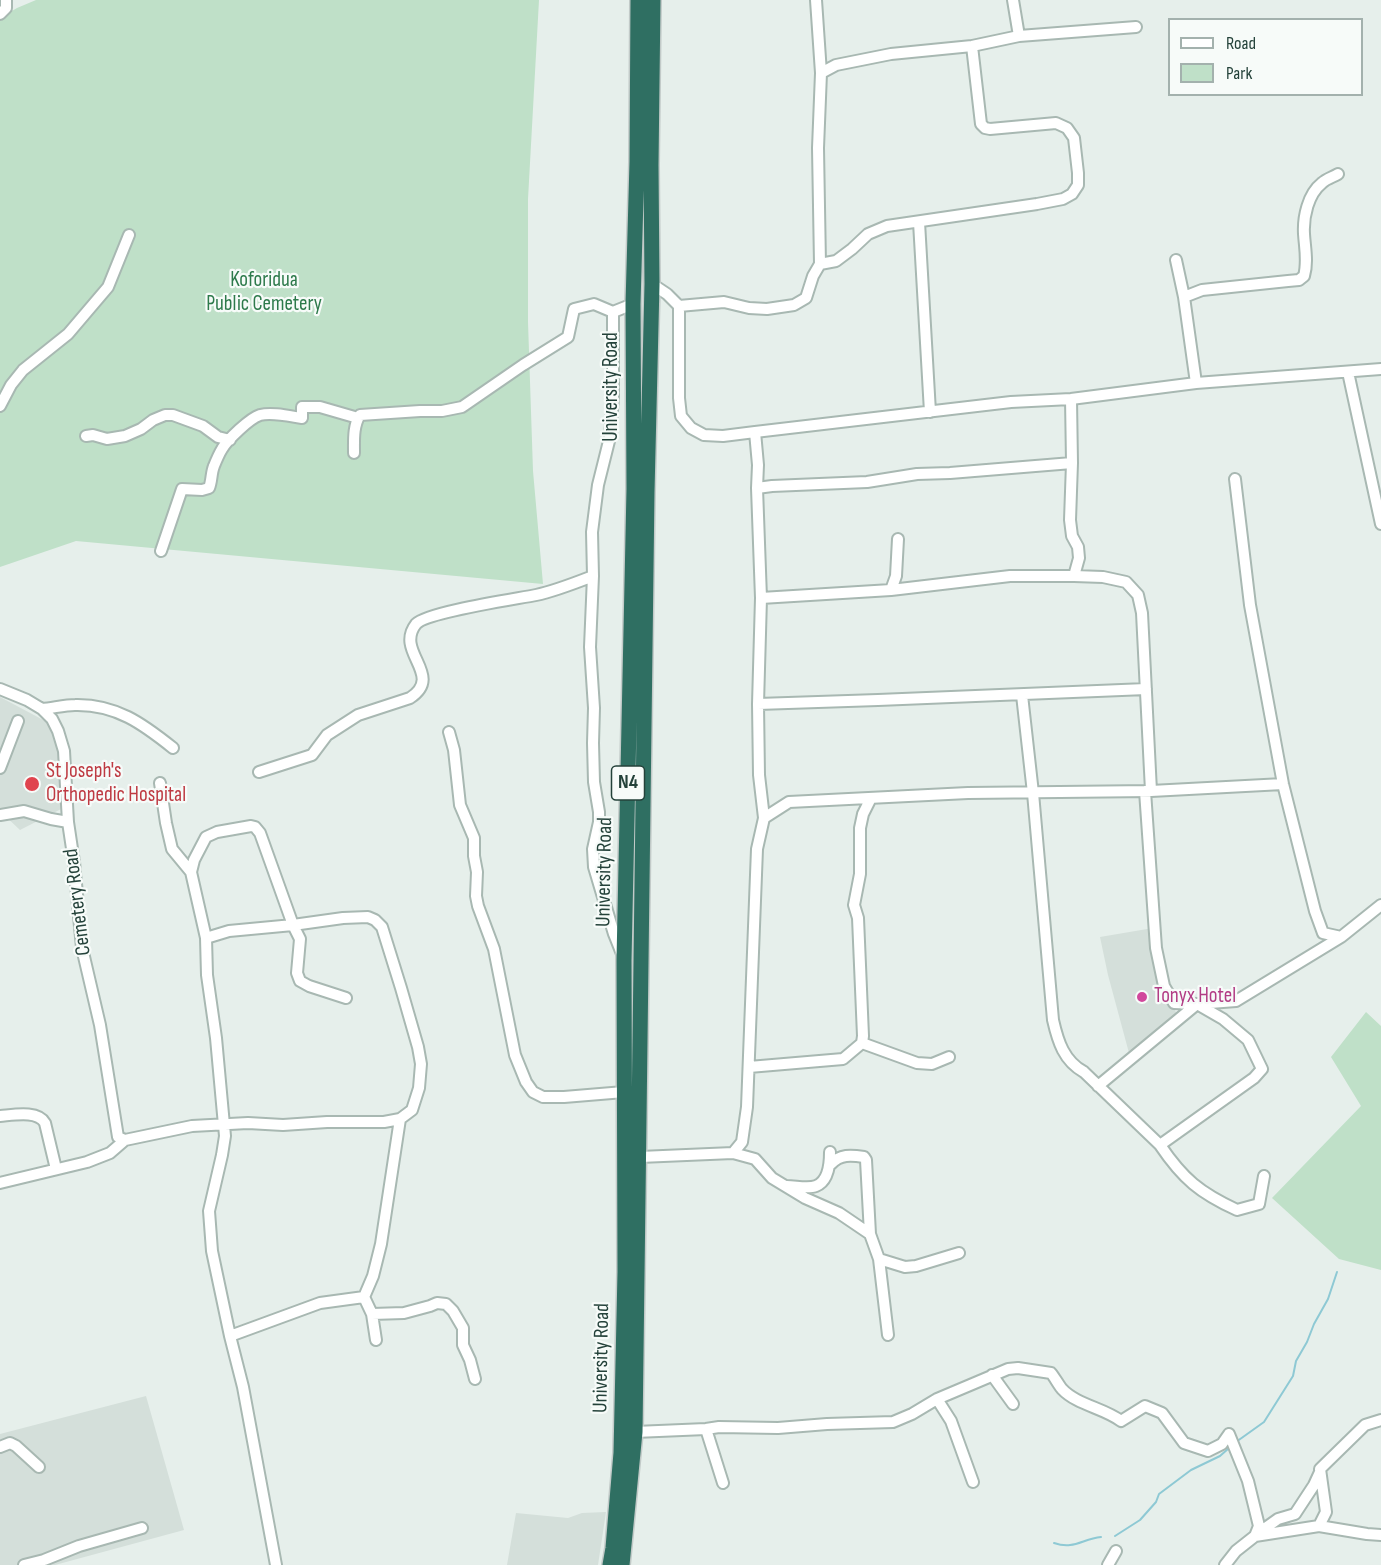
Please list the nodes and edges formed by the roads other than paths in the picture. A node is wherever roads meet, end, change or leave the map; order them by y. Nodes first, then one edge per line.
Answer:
1 (6, 0) edge
2 (638, 0) edge
3 (653, 0) edge
4 (816, 0) edge
5 (1013, 0) edge
6 (0, 14) edge
7 (1136, 27) dead end
8 (1019, 36) junction
9 (972, 46) junction
10 (821, 73) junction
11 (1338, 174) dead end
12 (919, 222) junction
13 (129, 235) dead end
14 (1176, 260) dead end
15 (820, 264) junction
16 (652, 284) junction
17 (1184, 297) junction
18 (633, 304) junction
19 (679, 306) junction
20 (613, 312) junction
21 (1381, 369) edge
22 (1348, 372) junction
23 (1197, 383) junction
24 (1071, 399) junction
25 (0, 406) edge
26 (930, 412) junction
27 (358, 418) junction
28 (755, 432) junction
29 (86, 436) dead end
30 (230, 440) junction
31 (354, 453) dead end
32 (1072, 463) junction
33 (1235, 479) dead end
34 (757, 488) junction
35 (1381, 524) edge
36 (898, 539) dead end
37 (161, 551) dead end
38 (593, 576) junction
39 (1074, 576) junction
40 (891, 590) junction
41 (761, 598) junction
42 (0, 689) edge
43 (1146, 689) junction
44 (1022, 695) junction
45 (758, 704) junction
46 (42, 710) junction
47 (18, 721) dead end
48 (449, 732) dead end
49 (173, 748) dead end
50 (0, 768) edge
51 (259, 772) dead end
52 (160, 783) dead end
53 (1284, 784) junction
54 (1148, 791) junction
55 (1033, 793) junction
56 (871, 798) junction
57 (0, 815) edge
58 (765, 818) junction
59 (68, 822) junction
60 (191, 872) junction
61 (1381, 905) edge
62 (293, 925) junction
63 (1341, 937) junction
64 (206, 938) junction
65 (624, 960) junction
66 (346, 999) dead end
67 (1197, 1004) junction
68 (862, 1043) junction
69 (949, 1057) dead end
70 (749, 1067) junction
71 (1098, 1086) junction
72 (624, 1092) junction
73 (0, 1116) edge
74 (400, 1119) junction
75 (224, 1125) junction
76 (125, 1140) junction
77 (1160, 1145) junction
78 (830, 1152) dead end
79 (733, 1153) junction
80 (640, 1157) junction
81 (831, 1164) junction
82 (56, 1169) junction
83 (1264, 1176) dead end
84 (0, 1183) edge
85 (784, 1185) junction
86 (816, 1186) junction
87 (805, 1197) junction
88 (870, 1234) junction
89 (959, 1253) dead end
90 (879, 1259) junction
91 (364, 1297) junction
92 (372, 1314) junction
93 (888, 1335) dead end
94 (230, 1336) junction
95 (376, 1340) dead end
96 (992, 1375) junction
97 (475, 1379) dead end
98 (938, 1399) junction
99 (1013, 1404) dead end
100 (1381, 1420) edge
101 (706, 1429) junction
102 (635, 1432) junction
103 (0, 1447) edge
104 (39, 1467) dead end
105 (1320, 1472) junction
106 (973, 1482) dead end
107 (723, 1483) dead end
108 (1319, 1526) junction
109 (142, 1528) dead end
110 (1381, 1535) edge
111 (1255, 1536) junction
112 (1116, 1551) dead end
113 (24, 1565) edge
114 (276, 1565) edge
115 (610, 1565) edge
116 (622, 1565) edge
117 (1108, 1565) edge
118 (1225, 1565) edge

1 - 6 street
2 - 18 highway, University Road / N4
3 - 16 highway, University Road / N4
4 - 10 street
5 - 8 street
7 - 8 street
8 - 9 street
9 - 10 street
9 - 12 street
10 - 15 street
11 - 17 street
12 - 15 street
12 - 26 street
13 - 25 street
14 - 17 street
15 - 19 street
16 - 19 street
16 - 80 highway, University Road / N4
17 - 23 street
18 - 20 street
18 - 65 highway, University Road / N4
19 - 28 street
20 - 27 street
20 - 38 street
21 - 22 street
22 - 23 street
22 - 35 street
23 - 24 street
24 - 26 street
24 - 32 street
26 - 28 street
27 - 30 street
27 - 31 street
28 - 34 street
29 - 30 street
30 - 37 street
32 - 34 street
32 - 39 street
33 - 53 street
34 - 41 street
36 - 40 street
38 - 51 street
38 - 65 street
39 - 40 street
39 - 43 street
40 - 41 street
41 - 45 street
42 - 46 street, Cemetery Road
43 - 44 street
43 - 54 street
44 - 45 street
44 - 55 street
45 - 58 street
46 - 49 street
46 - 59 street, Cemetery Road
47 - 50 street
48 - 72 street
52 - 60 street
53 - 54 street
53 - 63 street
54 - 55 street
54 - 67 street
55 - 56 street
55 - 71 street
56 - 58 street
56 - 68 street
57 - 59 street
58 - 70 street
59 - 76 street, Cemetery Road
60 - 62 street
60 - 64 street
61 - 63 street
62 - 64 street
62 - 66 street
62 - 74 street
63 - 67 street
64 - 75 street
65 - 72 highway, University Road / N4
67 - 71 street
67 - 77 street
68 - 69 street
68 - 70 street
70 - 79 street
71 - 77 street
72 - 115 highway, University Road / N4
73 - 82 street
74 - 75 street
74 - 91 street
75 - 76 street
75 - 94 street
76 - 82 street
77 - 83 street
78 - 81 street
79 - 80 street
79 - 85 street
80 - 102 highway, University Road / N4
81 - 86 street
81 - 88 street
82 - 84 street
85 - 86 street
85 - 87 street
86 - 87 street
87 - 88 street
88 - 90 street
89 - 90 street
90 - 93 street
91 - 92 street
91 - 94 street
92 - 95 street
92 - 97 street
94 - 114 street
96 - 98 street
96 - 99 street
96 - 111 street
98 - 101 street
98 - 106 street
100 - 105 street
101 - 102 street
101 - 107 street
102 - 116 highway, University Road / N4
103 - 104 street
105 - 108 street
105 - 111 street
108 - 110 street
108 - 111 street
109 - 113 street
111 - 118 street
112 - 117 street

